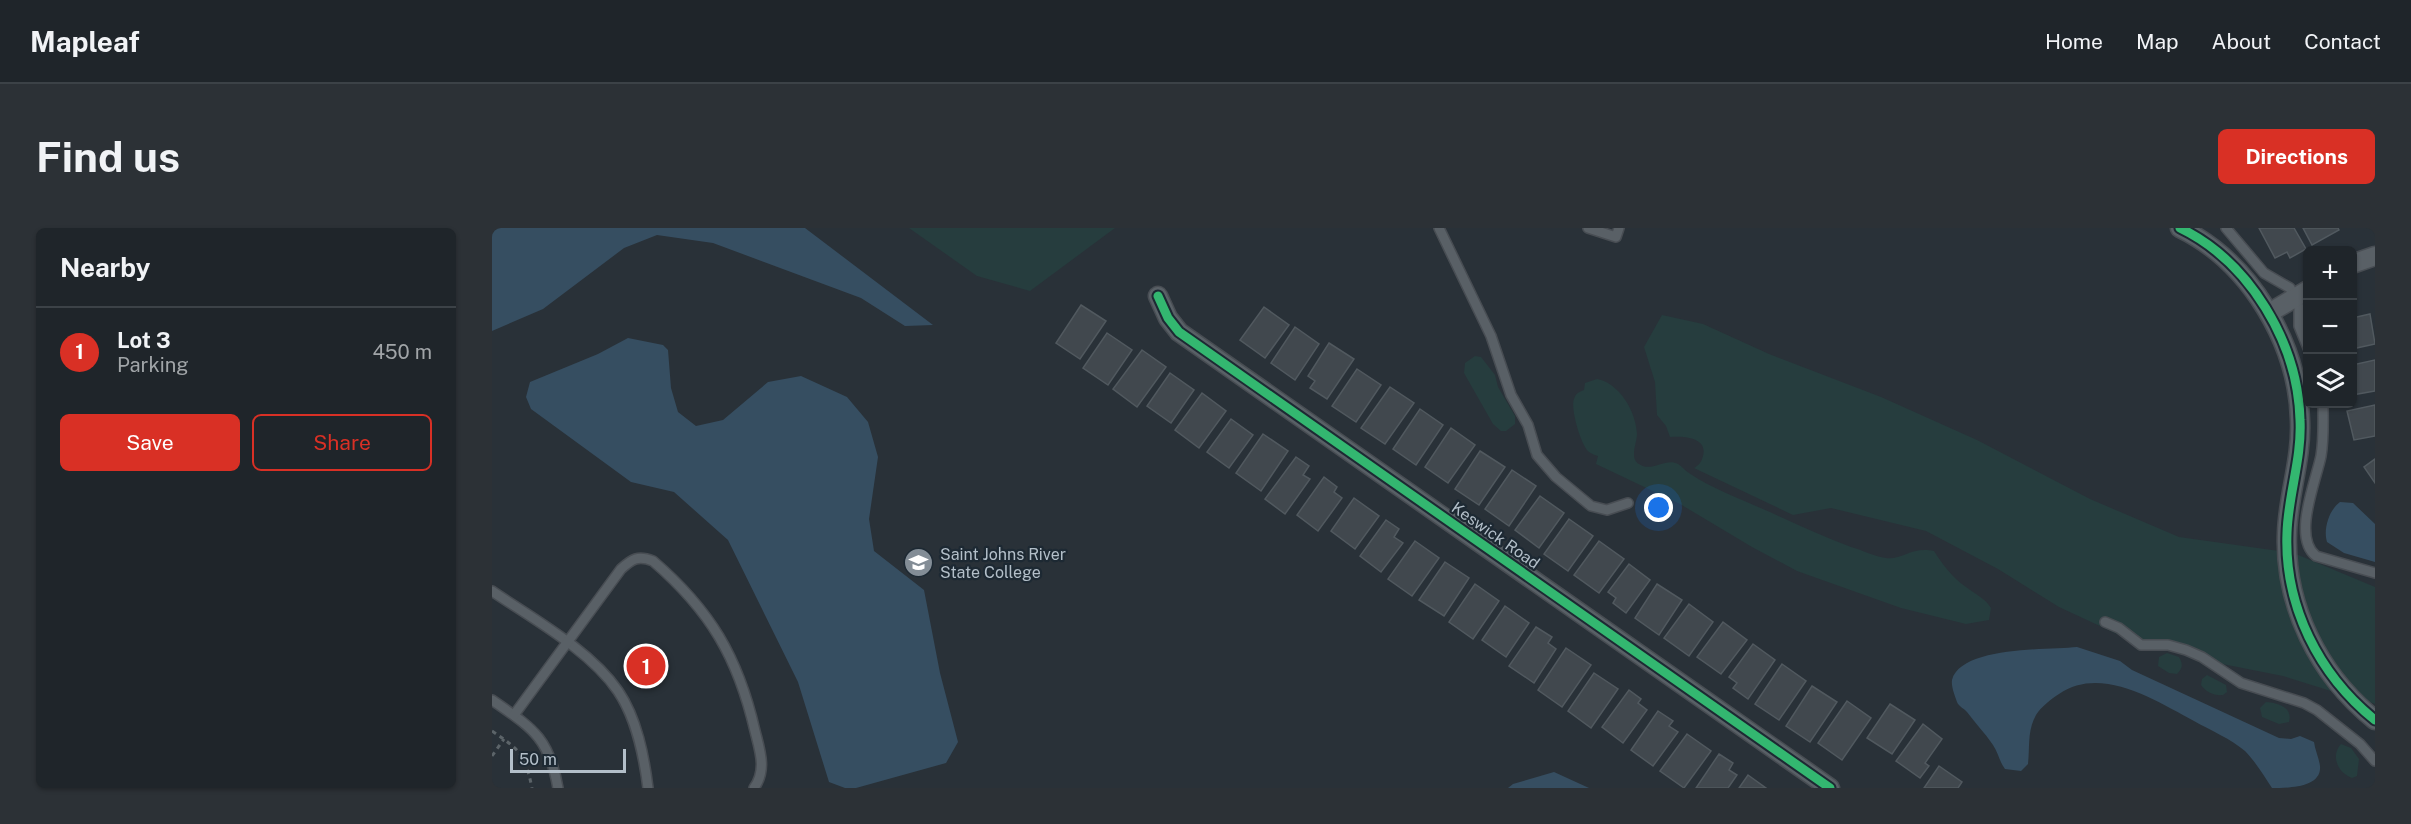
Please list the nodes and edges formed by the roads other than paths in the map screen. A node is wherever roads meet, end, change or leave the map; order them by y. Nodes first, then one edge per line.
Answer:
1 (1438, 228) edge
2 (1588, 228) edge
3 (1619, 228) edge
4 (2180, 228) edge
5 (2226, 228) edge
6 (2375, 256) edge
7 (2357, 262) edge
8 (2301, 294) edge
9 (1158, 296) dead end
10 (2269, 313) junction
11 (2303, 337) edge
12 (2323, 408) edge
13 (1628, 503) dead end
14 (2375, 573) edge
15 (492, 591) edge
16 (2105, 622) dead end
17 (567, 642) junction
18 (492, 700) edge
19 (514, 715) junction
20 (2375, 720) edge
21 (2375, 761) edge
22 (558, 788) edge
23 (648, 788) edge
24 (754, 788) edge
25 (1830, 788) edge

1 - 13 lane
2 - 3 lane
4 - 10 street
5 - 8 lane
6 - 7 street
8 - 10 street
8 - 11 lane
9 - 25 street, Keswick Road
10 - 20 street
12 - 14 lane
15 - 17 lane
16 - 21 lane
17 - 19 lane
17 - 23 lane
17 - 24 lane
18 - 19 lane
19 - 22 lane

